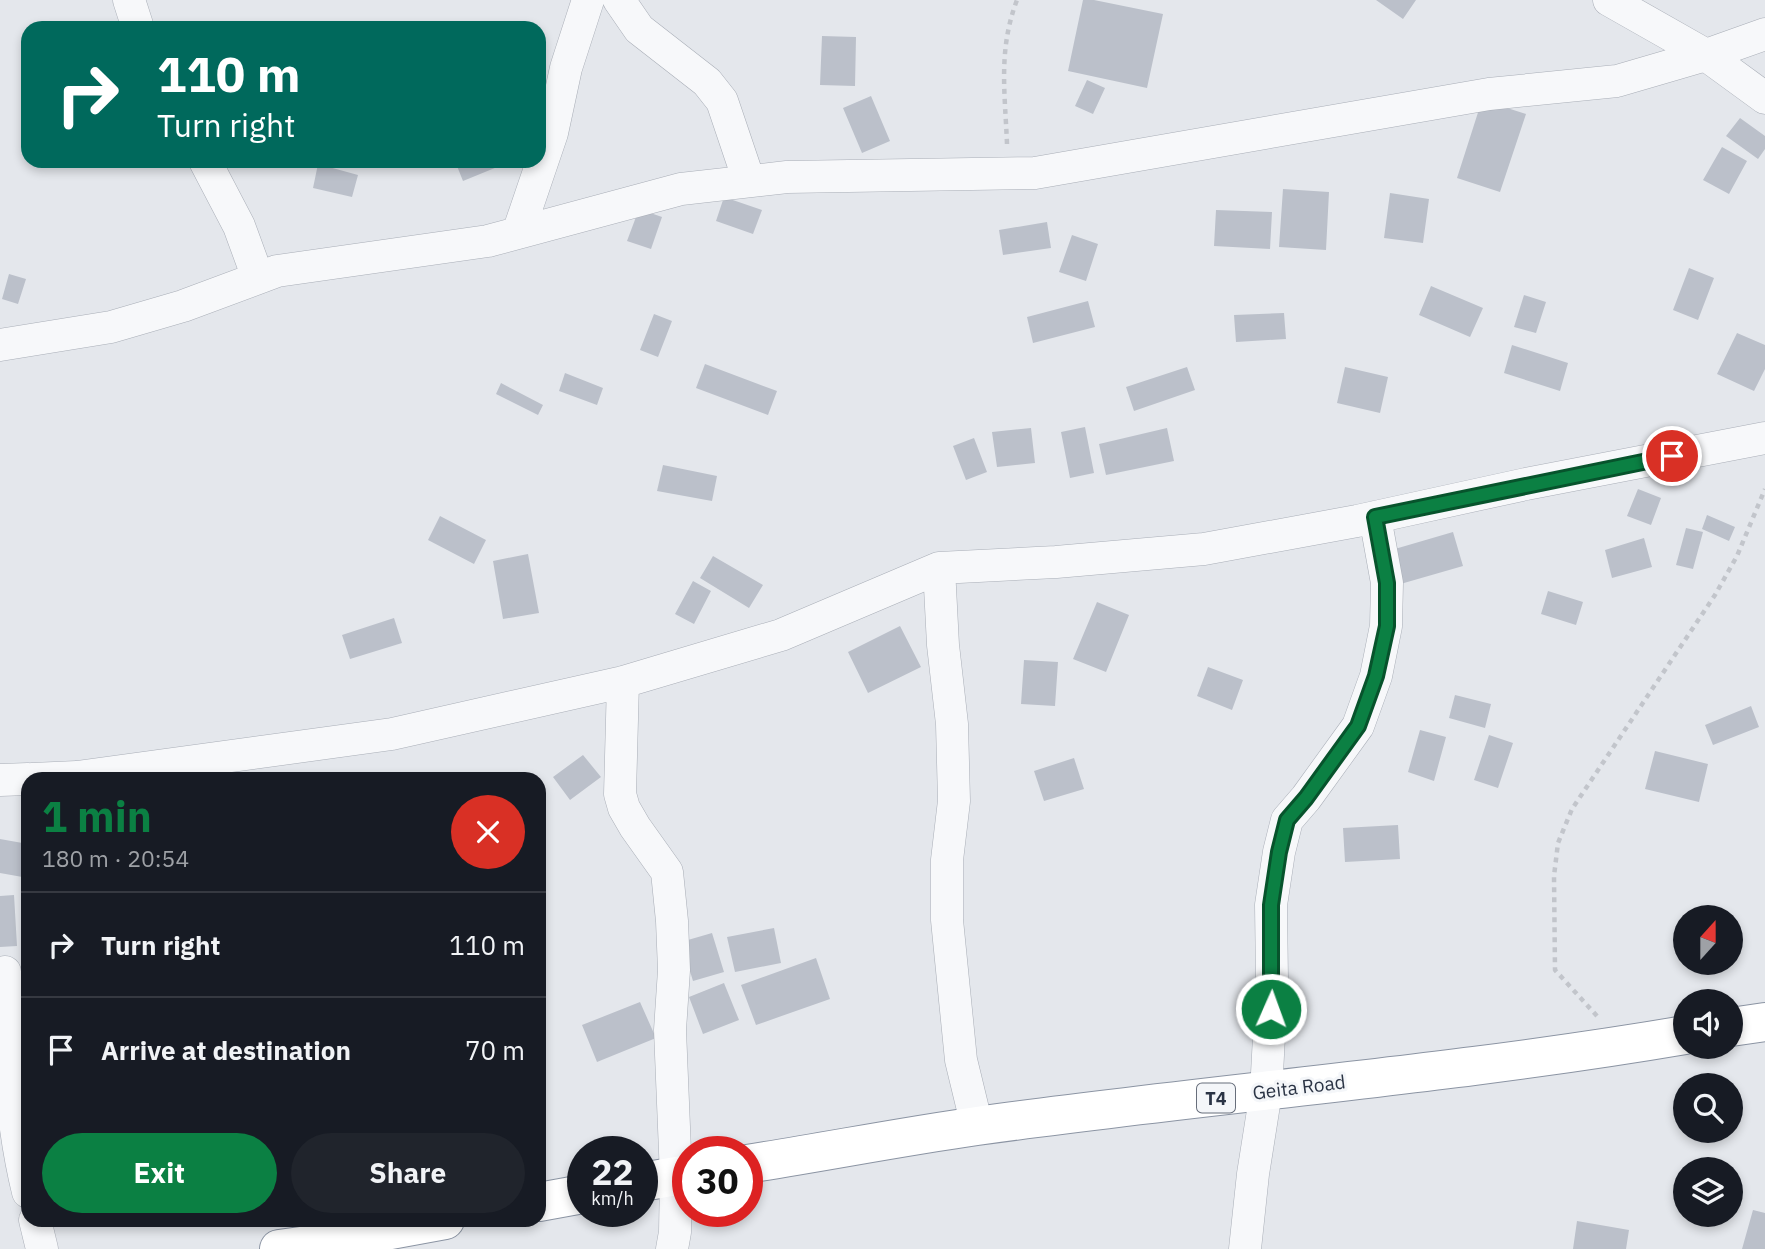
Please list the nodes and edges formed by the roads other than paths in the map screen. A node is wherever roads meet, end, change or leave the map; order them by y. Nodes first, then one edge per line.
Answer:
1 (129, 0) edge
2 (588, 0) edge
3 (619, 0) edge
4 (1609, 0) edge
5 (136, 21) edge
6 (1765, 34) edge
7 (1706, 55) junction
8 (1765, 98) edge
9 (546, 151) edge
10 (209, 168) edge
11 (540, 168) edge
12 (749, 181) junction
13 (518, 233) junction
14 (258, 278) junction
15 (0, 345) edge
16 (1765, 438) edge
17 (1375, 517) junction
18 (939, 568) junction
19 (624, 682) junction
20 (113, 772) edge
21 (21, 779) edge
22 (0, 780) edge
23 (5, 972) dead end
24 (1765, 1022) edge
25 (1743, 1025) edge
26 (1673, 1037) edge
27 (1266, 1092) junction
28 (977, 1126) junction
29 (763, 1161) edge
30 (21, 1164) edge
31 (669, 1178) edge
32 (567, 1197) edge
33 (546, 1201) edge
34 (37, 1227) edge
35 (408, 1227) edge
36 (302, 1247) edge
37 (42, 1249) edge
38 (673, 1249) edge
39 (1245, 1249) edge

1 - 5 street
2 - 9 street
3 - 12 street
4 - 7 street
6 - 7 street
7 - 8 street
7 - 12 street
10 - 14 street
11 - 13 street
12 - 13 street
13 - 14 street
14 - 15 street
16 - 17 street
17 - 18 street
17 - 27 street
18 - 19 street
18 - 28 street
19 - 20 street
19 - 31 street
21 - 22 street
23 - 30 street
24 - 25 highway
26 - 27 highway, Geita Road / T4
27 - 28 highway, Geita Road / T4
27 - 39 street
28 - 29 highway, Geita Road / T4
31 - 38 street
32 - 33 highway
34 - 37 street
35 - 36 highway

